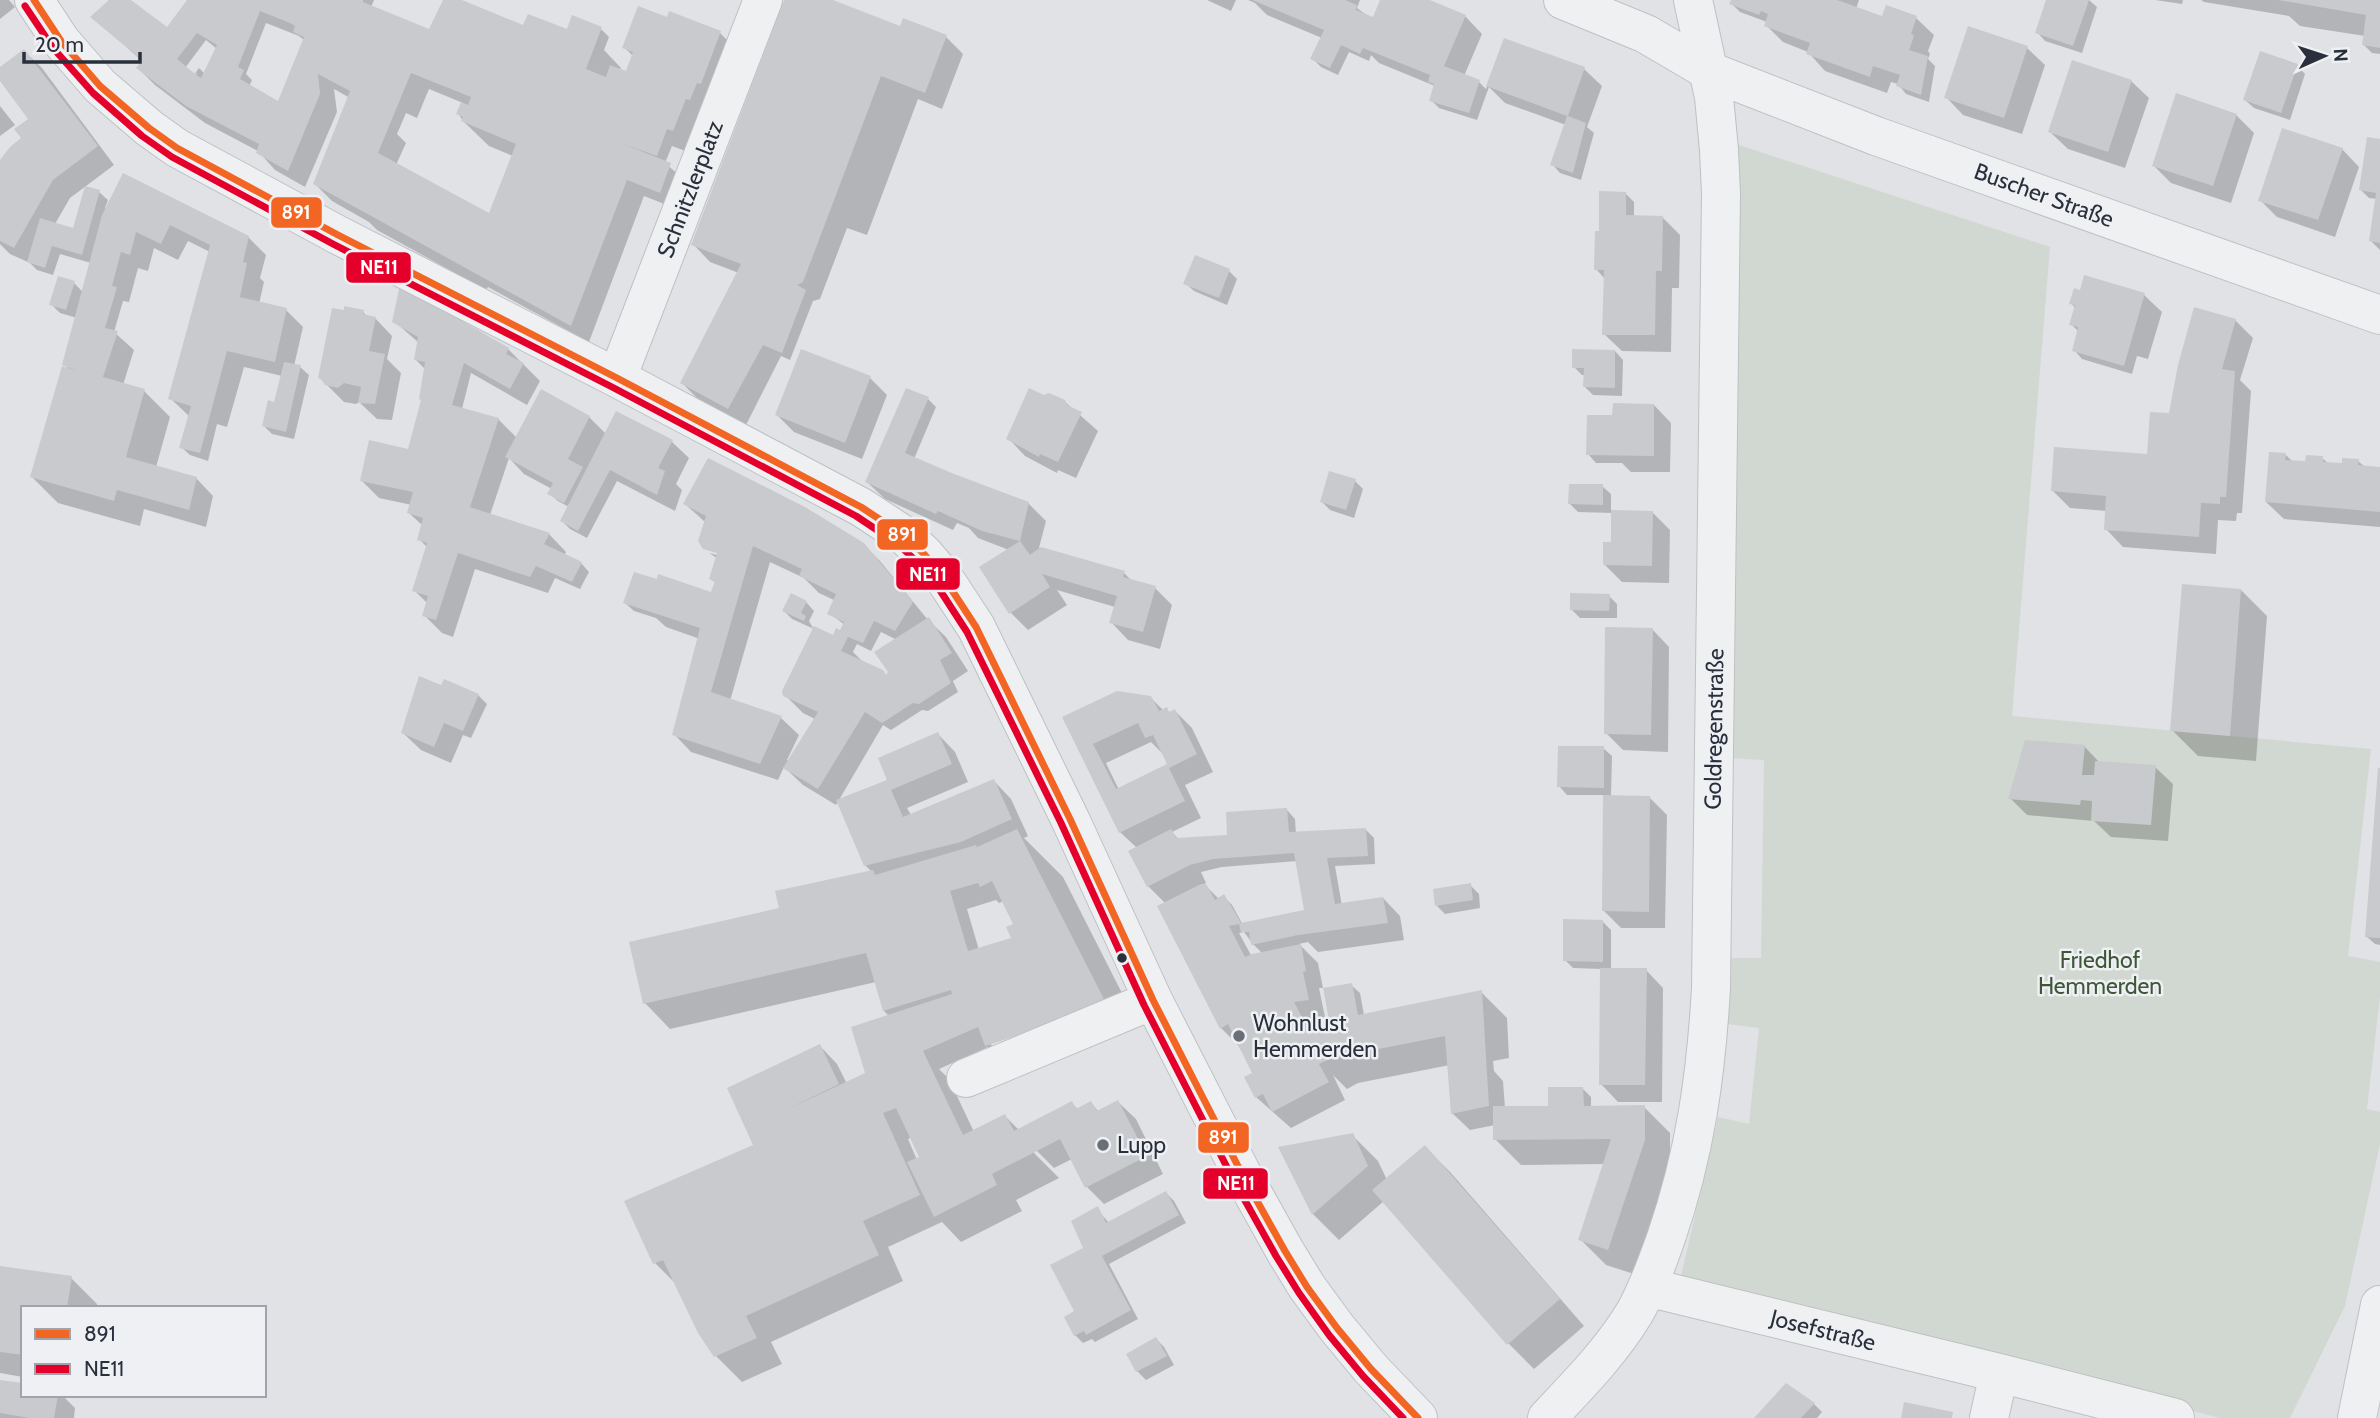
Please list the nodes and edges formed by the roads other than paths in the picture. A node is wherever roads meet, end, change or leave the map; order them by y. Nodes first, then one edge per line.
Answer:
1 (34, 0) edge
2 (762, 0) edge
3 (1563, 0) edge
4 (1693, 0) edge
5 (1709, 71) junction
6 (2380, 315) edge
7 (617, 378) junction
8 (1153, 1000) junction
9 (966, 1078) dead end
10 (1647, 1287) junction
11 (2380, 1305) edge
12 (1999, 1373) junction
13 (1418, 1418) edge
14 (1547, 1418) edge
15 (1989, 1418) edge
16 (2175, 1418) edge
17 (2357, 1418) edge

1 - 7 street
2 - 7 street, Schnitzlerplatz
3 - 5 street, Buscher Straße
4 - 5 street, Goldregenstraße
5 - 6 street, Buscher Straße
5 - 10 street, Goldregenstraße
7 - 8 street
8 - 9 street
8 - 13 street
10 - 12 street, Josefstraße
10 - 14 street, Goldregenstraße
11 - 17 street
12 - 15 street
12 - 16 street, Josefstraße

